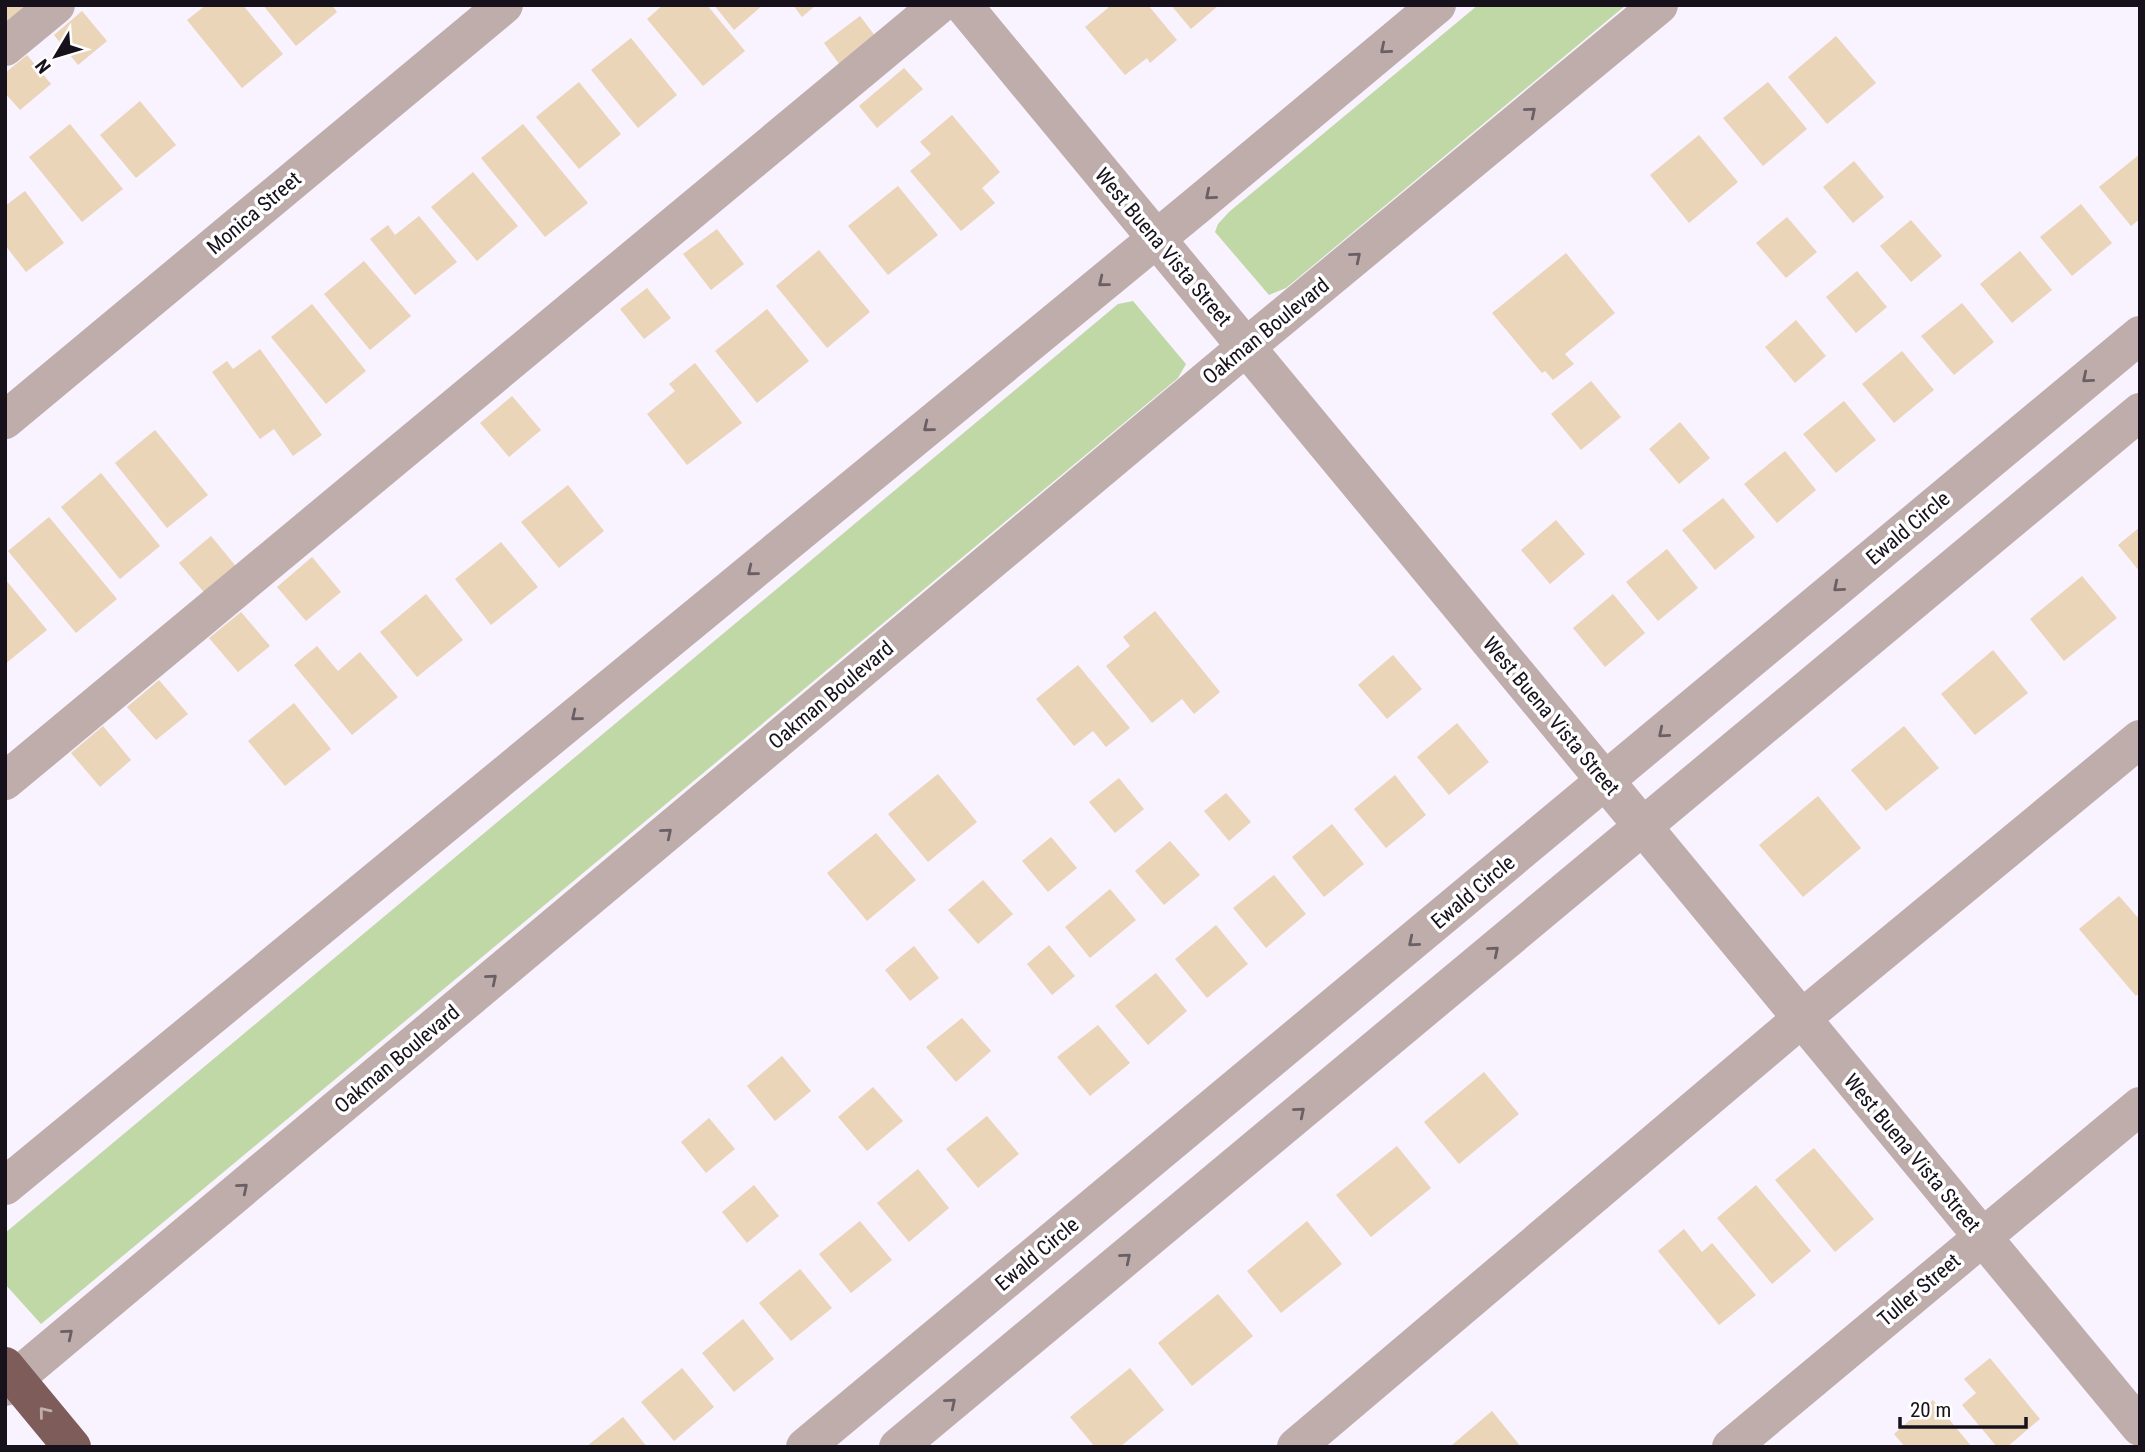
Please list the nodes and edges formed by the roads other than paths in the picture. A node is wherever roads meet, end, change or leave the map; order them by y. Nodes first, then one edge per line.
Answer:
1 (56, 5) edge
2 (504, 5) edge
3 (939, 5) edge
4 (963, 5) edge
5 (1437, 5) edge
6 (1659, 5) edge
7 (5, 47) edge
8 (1156, 239) junction
9 (2140, 334) edge
10 (1246, 347) junction
11 (2140, 412) edge
12 (5, 421) edge
13 (2140, 739) edge
14 (5, 781) edge
15 (1605, 781) junction
16 (1642, 827) junction
17 (1801, 1019) junction
18 (2140, 1106) edge
19 (5, 1186) edge
20 (1982, 1237) junction
21 (9, 1377) edge
22 (2140, 1427) edge
23 (72, 1447) edge
24 (805, 1447) edge
25 (898, 1447) edge
26 (1296, 1447) edge
27 (1731, 1447) edge

1 - 7 street
2 - 12 street, Monica Street
3 - 14 street
4 - 8 street, West Buena Vista Street
5 -> 8 street
10 -> 6 street, Oakman Boulevard
8 - 10 street, West Buena Vista Street
8 -> 19 street
9 -> 15 street, Ewald Circle
10 - 15 street, West Buena Vista Street
21 -> 10 street, Oakman Boulevard
11 - 16 street
13 - 17 street
15 - 16 street, West Buena Vista Street
15 -> 24 street, Ewald Circle
16 - 17 street, West Buena Vista Street
25 -> 16 street
17 - 20 street, West Buena Vista Street
17 - 26 street
18 - 20 street, Tuller Street
20 - 22 street, West Buena Vista Street
20 - 27 street, Tuller Street
23 -> 21 highway

